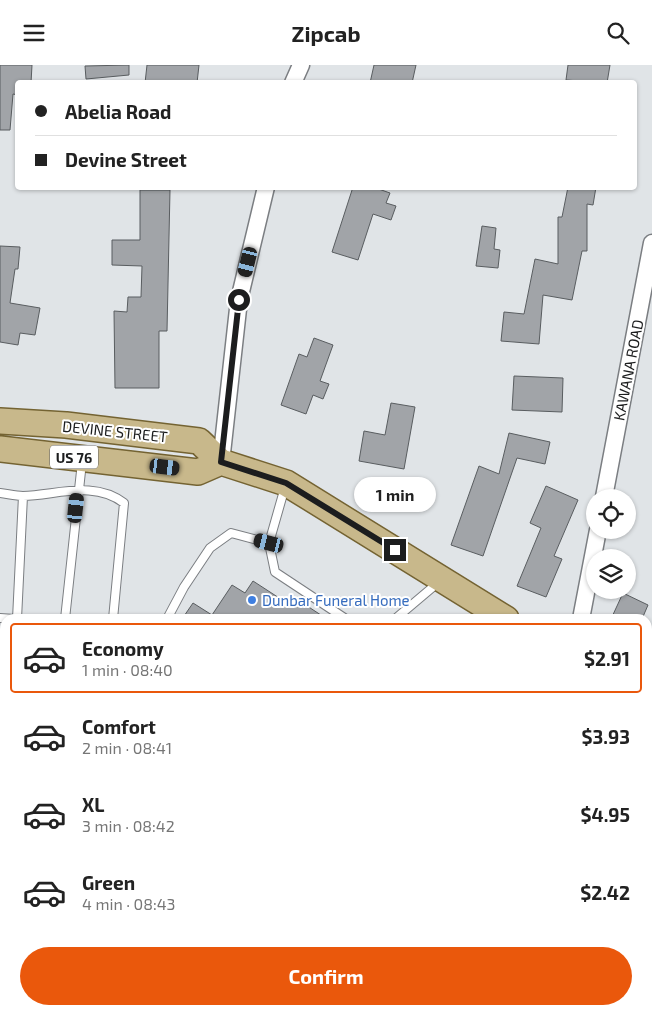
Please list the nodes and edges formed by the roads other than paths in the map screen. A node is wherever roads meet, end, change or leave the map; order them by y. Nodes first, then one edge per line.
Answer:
1 (301, 65) edge
2 (294, 80) edge
3 (265, 190) edge
4 (652, 243) edge
5 (0, 421) edge
6 (88, 428) junction
7 (0, 449) edge
8 (82, 458) junction
9 (221, 462) junction
10 (286, 483) junction
11 (78, 489) junction
12 (606, 489) edge
13 (0, 493) edge
14 (22, 496) junction
15 (596, 539) edge
16 (269, 543) junction
17 (442, 579) junction
18 (16, 614) edge
19 (66, 614) edge
20 (113, 614) edge
21 (170, 614) edge
22 (338, 614) edge
23 (401, 614) edge
24 (498, 614) edge
25 (582, 614) edge

1 - 2 street
3 - 9 street
4 - 12 street, KAWANA ROAD
5 - 6 main road, DEVINE STREET / US 76
6 - 8 main road
6 - 9 main road, DEVINE STREET / US 76
7 - 8 main road, DEVINE STREET / US 76
8 - 9 main road, DEVINE STREET / US 76
8 - 11 lane
9 - 10 main road, DEVINE STREET / US 76
10 - 16 lane
10 - 17 main road, DEVINE STREET / US 76
11 - 14 lane
11 - 19 lane
11 - 20 lane
13 - 14 lane
14 - 18 lane
15 - 25 street
16 - 21 lane
16 - 22 lane
17 - 23 lane
17 - 24 main road, DEVINE STREET / US 76

